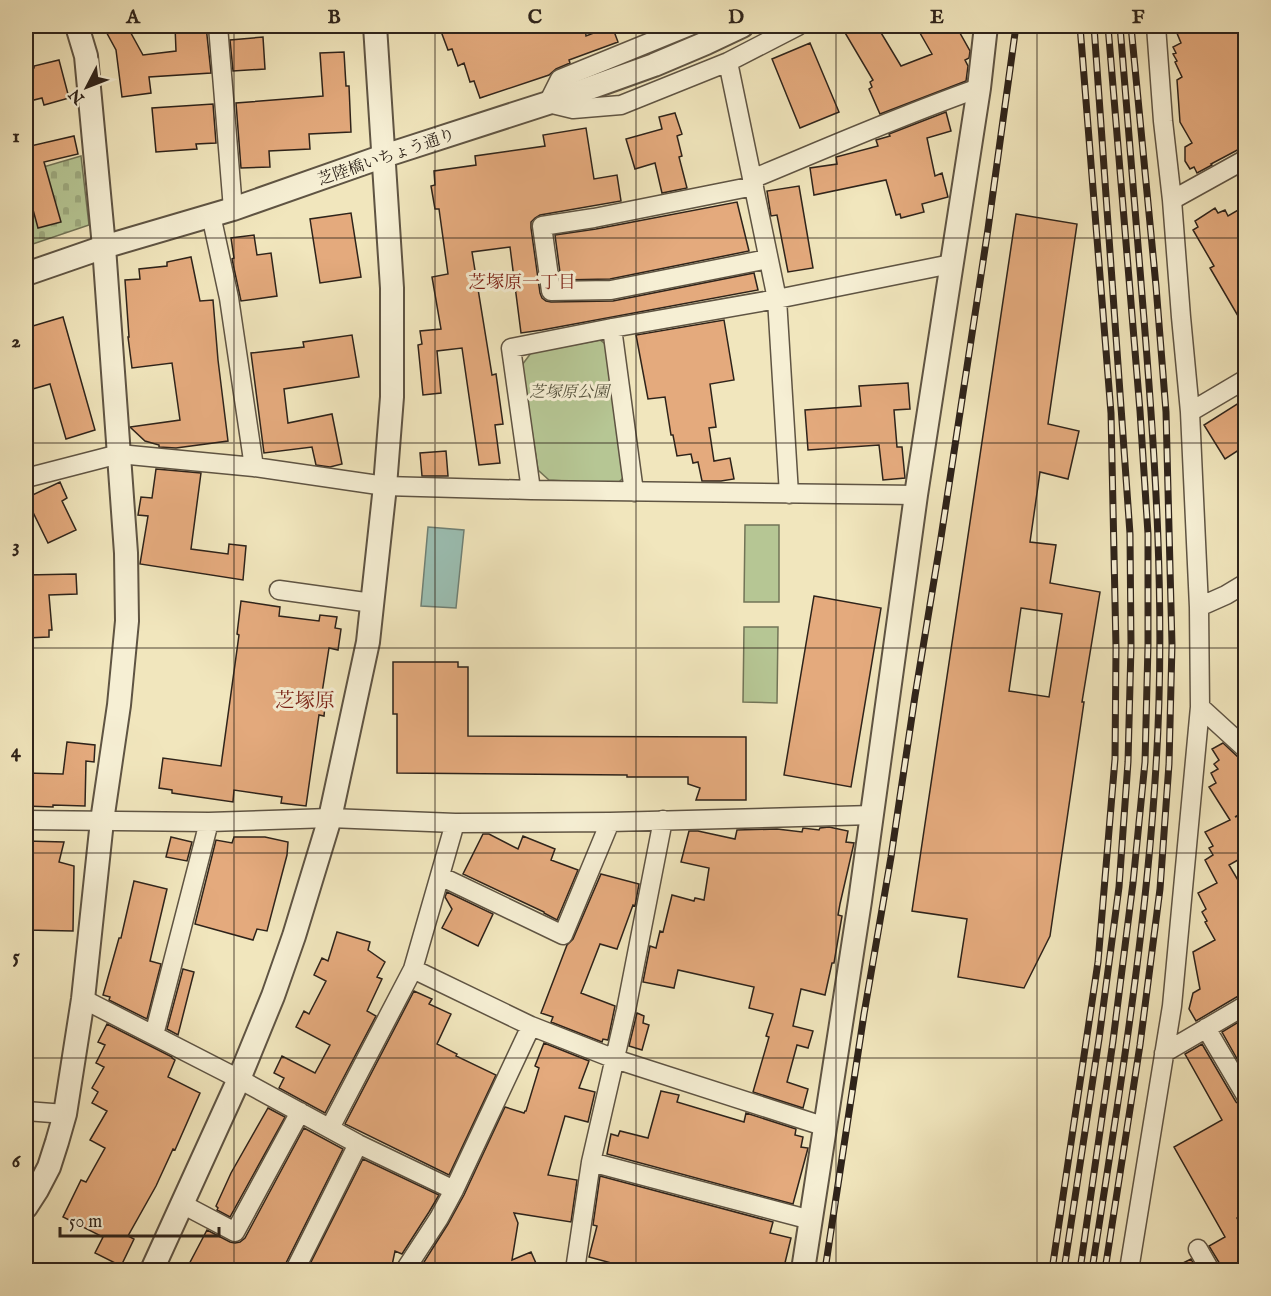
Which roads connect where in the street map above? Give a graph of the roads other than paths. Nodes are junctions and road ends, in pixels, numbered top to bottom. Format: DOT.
graph roads {
  1 [pos="77,26"];
  2 [pos="218,26"];
  3 [pos="375,26"];
  4 [pos="690,26"];
  5 [pos="742,26"];
  6 [pos="798,26"];
  7 [pos="986,26"];
  8 [pos="1156,26"];
  9 [pos="728,62"];
  10 [pos="979,88"];
  11 [pos="548,103"];
  12 [pos="384,156"];
  13 [pos="1245,159"];
  14 [pos="753,182"];
  15 [pos="1172,200"];
  16 [pos="222,212"];
  17 [pos="104,247"];
  18 [pos="768,259"];
  19 [pos="951,264"];
  20 [pos="26,274"];
  21 [pos="777,299"];
  22 [pos="612,328"];
  23 [pos="1245,379"];
  24 [pos="1190,412"];
  25 [pos="119,454"];
  26 [pos="254,467"];
  27 [pos="26,478"];
  28 [pos="385,486"];
  29 [pos="531,490"];
  30 [pos="634,492"];
  31 [pos="789,494"];
  32 [pos="916,495"];
  33 [pos="1245,584"];
  34 [pos="279,591"];
  35 [pos="372,603"];
  36 [pos="1199,607"];
  37 [pos="1200,707"];
  38 [pos="1245,749"];
  39 [pos="873,815"];
  40 [pos="330,818"];
  41 [pos="26,820"];
  42 [pos="663,820"];
  43 [pos="102,821"];
  44 [pos="209,822"];
  45 [pos="610,822"];
  46 [pos="454,823"];
  47 [pos="440,876"];
  48 [pos="413,969"];
  49 [pos="83,999"];
  50 [pos="1245,1005"];
  51 [pos="531,1026"];
  52 [pos="1206,1028"];
  53 [pos="154,1035"];
  54 [pos="1164,1053"];
  55 [pos="615,1059"];
  56 [pos="239,1079"];
  57 [pos="1245,1096"];
  58 [pos="26,1111"];
  59 [pos="300,1112"];
  60 [pos="65,1114"];
  61 [pos="826,1127"];
  62 [pos="330,1128"];
  63 [pos="358,1144"];
  64 [pos="591,1162"];
  65 [pos="454,1190"];
  66 [pos="182,1204"];
  67 [pos="26,1207"];
  68 [pos="811,1220"];
  69 [pos="1198,1249"];
  70 [pos="152,1270"];
  71 [pos="295,1270"];
  72 [pos="405,1270"];
  73 [pos="575,1270"];
  74 [pos="803,1270"];
  75 [pos="1129,1270"];
  76 [pos="1210,1270"];
  1 -- 17 [label="street"];
  2 -- 16 [label="street"];
  3 -- 12 [label="street"];
  4 -- 11 [label="street"];
  5 -- 11 [label="street, 芝陸橋いちょう通り"];
  6 -- 9 [label="street"];
  7 -- 10 [label="street"];
  8 -- 15 [label="street"];
  9 -- 11 [label="street"];
  9 -- 14 [label="street"];
  10 -- 14 [label="street"];
  10 -- 19 [label="street"];
  11 -- 12 [label="street, 芝陸橋いちょう通り"];
  12 -- 16 [label="street, 芝陸橋いちょう通り"];
  12 -- 28 [label="street"];
  13 -- 15 [label="street"];
  14 -- 18 [label="street"];
  14 -- 18 [label="street"];
  15 -- 24 [label="street"];
  16 -- 17 [label="street, 芝陸橋いちょう通り"];
  16 -- 26 [label="street"];
  17 -- 20 [label="street, 芝陸橋いちょう通り"];
  17 -- 25 [label="street"];
  18 -- 21 [label="street"];
  19 -- 21 [label="street"];
  19 -- 32 [label="street"];
  21 -- 22 [label="street"];
  21 -- 31 [label="street"];
  22 -- 29 [label="street"];
  22 -- 30 [label="street"];
  23 -- 24 [label="street"];
  24 -- 36 [label="street"];
  25 -- 26 [label="street"];
  25 -- 27 [label="street"];
  25 -- 43 [label="street"];
  26 -- 28 [label="street"];
  28 -- 29 [label="street"];
  28 -- 35 [label="street"];
  29 -- 30 [label="street"];
  30 -- 31 [label="street"];
  31 -- 32 [label="street"];
  32 -- 39 [label="street"];
  33 -- 36 [label="street"];
  34 -- 35 [label="street"];
  35 -- 40 [label="street"];
  36 -- 37 [label="street"];
  37 -- 38 [label="street"];
  37 -- 54 [label="street"];
  39 -- 42 [label="street"];
  39 -- 61 [label="street"];
  40 -- 44 [label="street"];
  40 -- 46 [label="street"];
  40 -- 56 [label="street"];
  41 -- 43 [label="street"];
  42 -- 45 [label="street"];
  42 -- 55 [label="street"];
  43 -- 44 [label="street"];
  43 -- 49 [label="street"];
  44 -- 53 [label="street"];
  45 -- 46 [label="street"];
  45 -- 47 [label="street"];
  46 -- 47 [label="street"];
  47 -- 48 [label="street"];
  48 -- 51 [label="street"];
  48 -- 62 [label="street"];
  49 -- 53 [label="street"];
  49 -- 60 [label="street"];
  50 -- 52 [label="street"];
  51 -- 55 [label="street"];
  51 -- 65 [label="street"];
  52 -- 54 [label="street"];
  52 -- 57 [label="street"];
  53 -- 56 [label="street"];
  54 -- 75 [label="street"];
  55 -- 61 [label="street"];
  55 -- 64 [label="street"];
  56 -- 59 [label="street"];
  56 -- 66 [label="street"];
  58 -- 60 [label="street"];
  59 -- 62 [label="street"];
  59 -- 66 [label="street"];
  60 -- 67 [label="street"];
  61 -- 68 [label="street"];
  62 -- 63 [label="street"];
  63 -- 65 [label="street"];
  63 -- 71 [label="street"];
  64 -- 68 [label="street"];
  64 -- 73 [label="street"];
  65 -- 72 [label="street"];
  66 -- 70 [label="street"];
  68 -- 74 [label="street"];
  69 -- 76 [label="street"];
}
